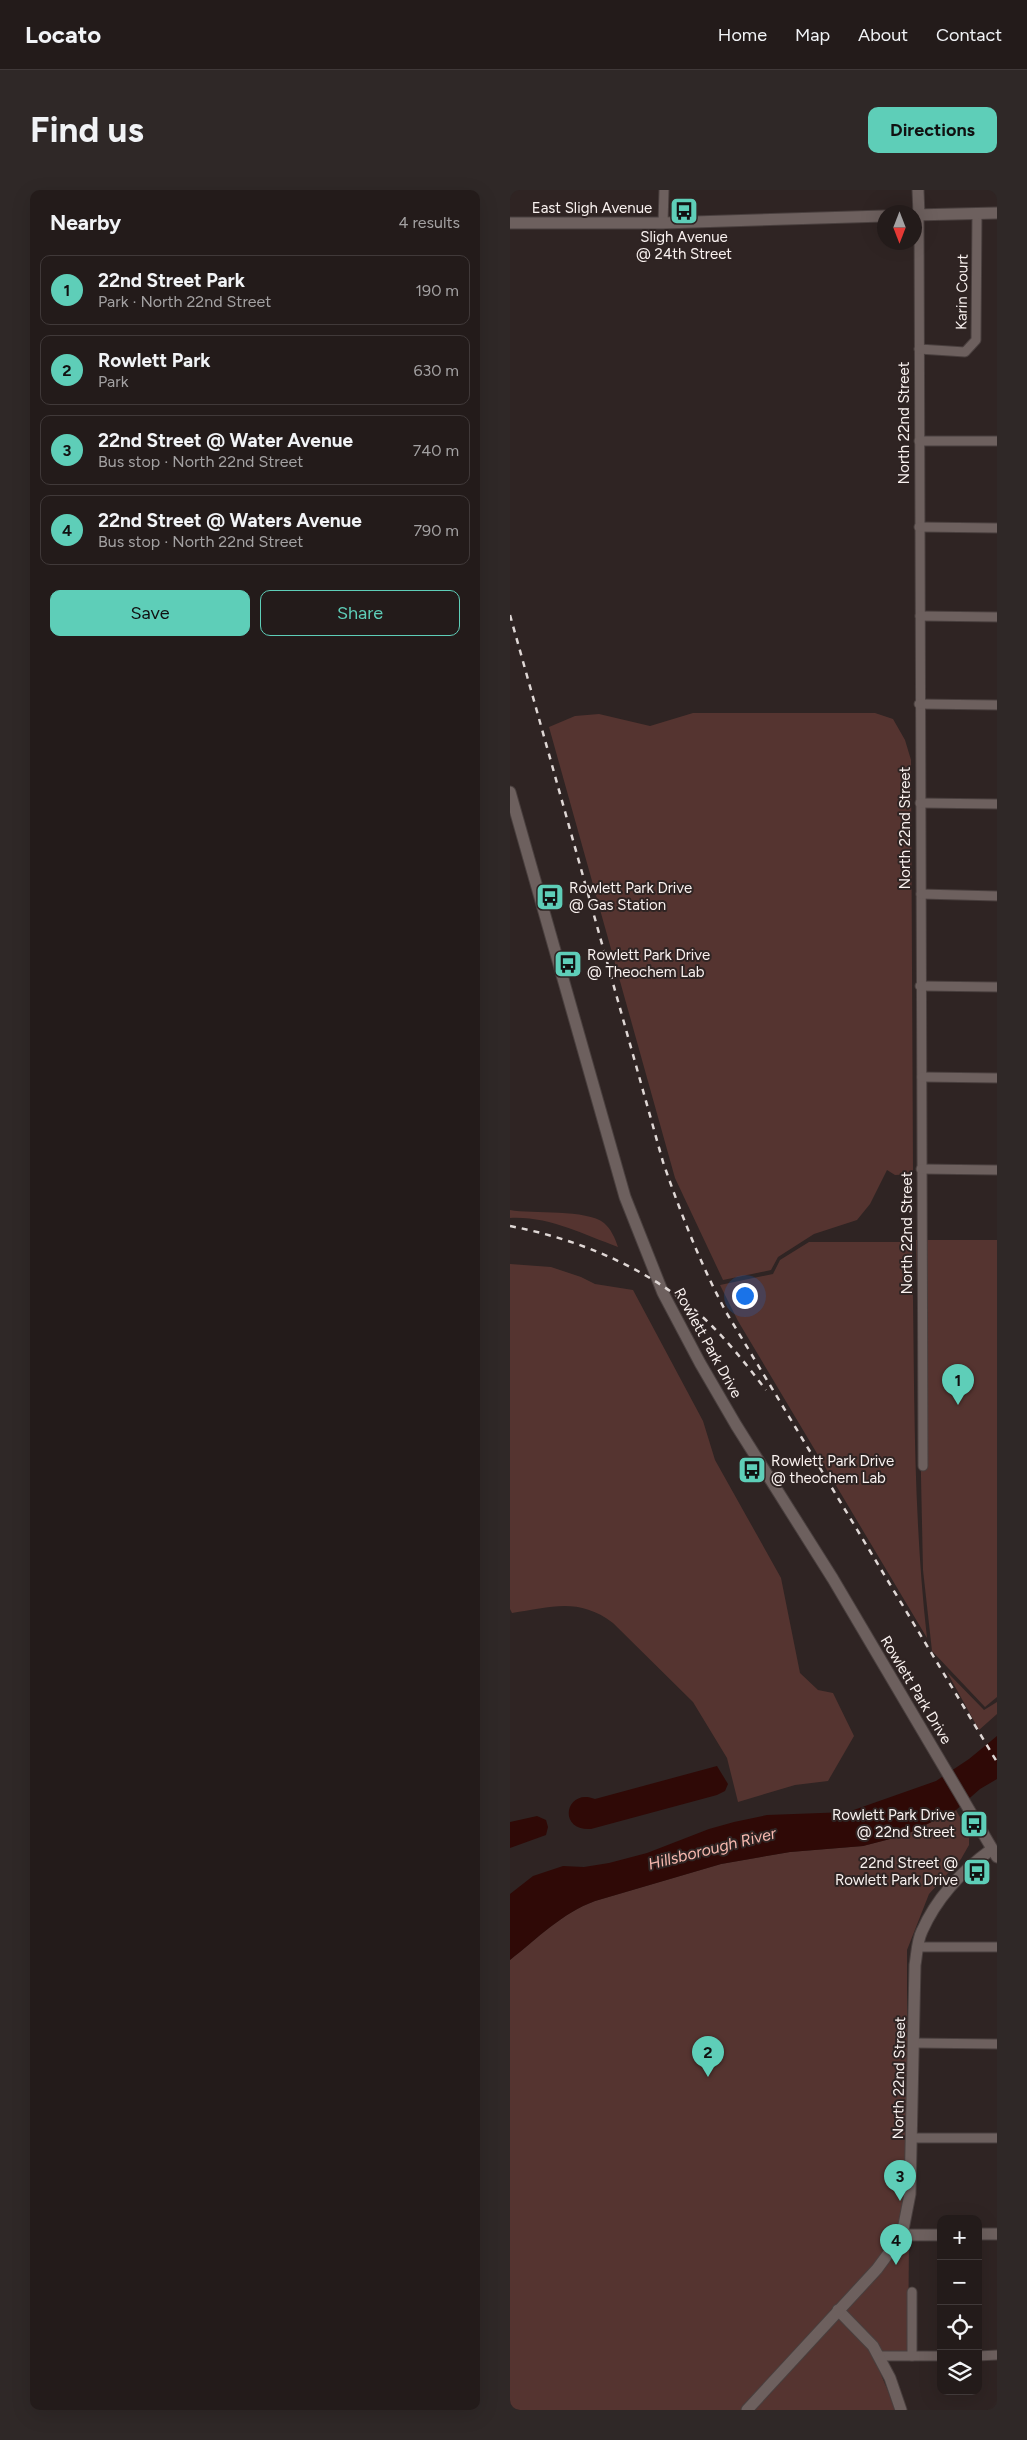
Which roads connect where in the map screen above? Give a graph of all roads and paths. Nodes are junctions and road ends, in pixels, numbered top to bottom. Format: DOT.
graph roads {
  1 [pos="664,190"];
  2 [pos="918,190"];
  3 [pos="917,205"];
  4 [pos="997,212"];
  5 [pos="977,213"];
  6 [pos="922,215"];
  7 [pos="877,216"];
  8 [pos="510,223"];
  9 [pos="663,223"];
  10 [pos="918,250"];
  11 [pos="919,350"];
  12 [pos="919,441"];
  13 [pos="997,442"];
  14 [pos="920,527"];
  15 [pos="997,528"];
  16 [pos="920,616"];
  17 [pos="997,617"];
  18 [pos="920,704"];
  19 [pos="997,705"];
  20 [pos="510,792"];
  21 [pos="920,803"];
  22 [pos="997,804"];
  23 [pos="921,894"];
  24 [pos="997,896"];
  25 [pos="920,986"];
  26 [pos="997,987"];
  27 [pos="922,1077"];
  28 [pos="997,1078"];
  29 [pos="921,1170"];
  30 [pos="997,1170"];
  31 [pos="923,1466"];
  32 [pos="995,1851"];
  33 [pos="918,1947"];
  34 [pos="997,1947"];
  35 [pos="914,2043"];
  36 [pos="997,2044"];
  37 [pos="913,2138"];
  38 [pos="997,2138"];
  39 [pos="937,2234"];
  40 [pos="982,2234"];
  41 [pos="997,2234"];
  42 [pos="902,2235"];
  43 [pos="912,2292"];
  44 [pos="838,2310"];
  45 [pos="879,2356"];
  46 [pos="912,2356"];
  47 [pos="937,2356"];
  48 [pos="982,2356"];
  49 [pos="997,2356"];
  50 [pos="747,2410"];
  51 [pos="901,2410"];
  1 -- 9 [label="street"];
  2 -- 3 [label="street, North 22nd Street"];
  4 -- 5 [label="street"];
  5 -- 6 [label="street"];
  5 -- 11 [label="street, Karin Court"];
  7 -- 9 [label="street, East Sligh Avenue"];
  8 -- 9 [label="street, East Sligh Avenue"];
  10 -- 11 [label="street, North 22nd Street"];
  11 -- 12 [label="street, North 22nd Street"];
  12 -- 13 [label="street"];
  12 -- 14 [label="street, North 22nd Street"];
  14 -- 15 [label="street"];
  14 -- 16 [label="street, North 22nd Street"];
  16 -- 17 [label="street"];
  16 -- 18 [label="street, North 22nd Street"];
  18 -- 19 [label="street"];
  18 -- 21 [label="street, North 22nd Street"];
  20 -- 32 [label="street, Rowlett Park Drive"];
  21 -- 22 [label="street"];
  21 -- 23 [label="street, North 22nd Street"];
  23 -- 24 [label="street"];
  23 -- 25 [label="street, North 22nd Street"];
  25 -- 26 [label="street"];
  25 -- 27 [label="street, North 22nd Street"];
  27 -- 28 [label="street"];
  27 -- 29 [label="street, North 22nd Street"];
  29 -- 30 [label="street"];
  29 -- 31 [label="street, North 22nd Street"];
  32 -- 33 [label="street, North 22nd Street"];
  33 -- 34 [label="street"];
  33 -- 35 [label="street, North 22nd Street"];
  35 -- 36 [label="street"];
  35 -- 37 [label="street, North 22nd Street"];
  37 -- 38 [label="street"];
  37 -- 42 [label="street, North 22nd Street"];
  39 -- 42 [label="street"];
  40 -- 41 [label="street"];
  42 -- 44 [label="street, North 22nd Street"];
  43 -- 46 [label="street"];
  44 -- 45 [label="street"];
  44 -- 50 [label="street, North 22nd Street"];
  45 -- 46 [label="street"];
  45 -- 51 [label="street"];
  46 -- 47 [label="street"];
  48 -- 49 [label="street"];
}
